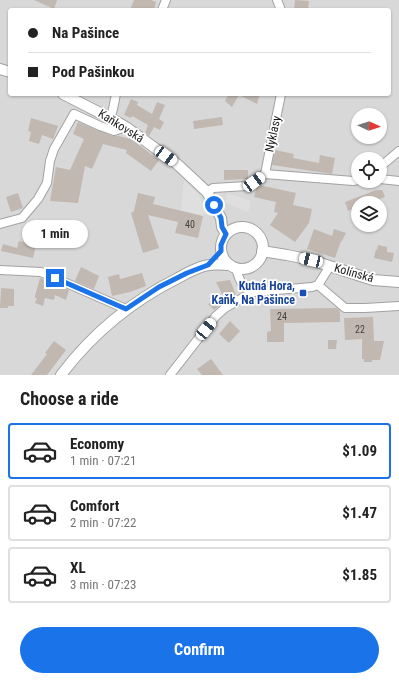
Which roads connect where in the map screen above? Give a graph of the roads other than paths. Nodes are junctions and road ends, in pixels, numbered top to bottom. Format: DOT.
graph roads {
  1 [pos="67,96"];
  2 [pos="116,96"];
  3 [pos="281,96"];
  4 [pos="110,118"];
  5 [pos="126,128"];
  6 [pos="399,151"];
  7 [pos="387,161"];
  8 [pos="265,174"];
  9 [pos="387,180"];
  10 [pos="351,181"];
  11 [pos="399,181"];
  12 [pos="207,192"];
  13 [pos="221,218"];
  14 [pos="0,224"];
  15 [pos="237,227"];
  16 [pos="226,234"];
  17 [pos="221,251"];
  18 [pos="262,251"];
  19 [pos="208,265"];
  20 [pos="330,266"];
  21 [pos="233,267"];
  22 [pos="0,270"];
  23 [pos="399,282"];
  24 [pos="318,285"];
  25 [pos="253,292"];
  26 [pos="399,306"];
  27 [pos="126,309"];
  28 [pos="60,375"];
  29 [pos="170,375"];
  1 -- 4 [label="street, Kaňkovská"];
  2 -- 4 [label="street"];
  3 -- 8 [label="street, Nyklasy"];
  4 -- 5 [label="street, Kaňkovská"];
  5 -- 12 [label="street, Kaňkovská"];
  5 -- 14 [label="street"];
  6 -- 7 [label="street"];
  8 -- 10 [label="street"];
  8 -- 12 [label="street"];
  9 -- 11 [label="street"];
  12 -- 13 [label="street, Kaňkovská"];
  13 -- 15 [label="street"];
  13 -- 16 [label="street, Kaňkovská"];
  15 -- 16 [label="street"];
  15 -- 18 [label="street"];
  16 -- 17 [label="street"];
  17 -- 19 [label="street"];
  17 -- 21 [label="street"];
  18 -- 20 [label="street, Kolínská"];
  18 -- 21 [label="street"];
  19 -- 21 [label="street"];
  19 -- 27 [label="street"];
  20 -- 23 [label="street, Kolínská"];
  20 -- 24 [label="street"];
  21 -- 25 [label="street"];
  22 -- 27 [label="street"];
  24 -- 25 [label="street"];
  24 -- 26 [label="street"];
  25 -- 29 [label="street"];
  27 -- 28 [label="street"];
}
